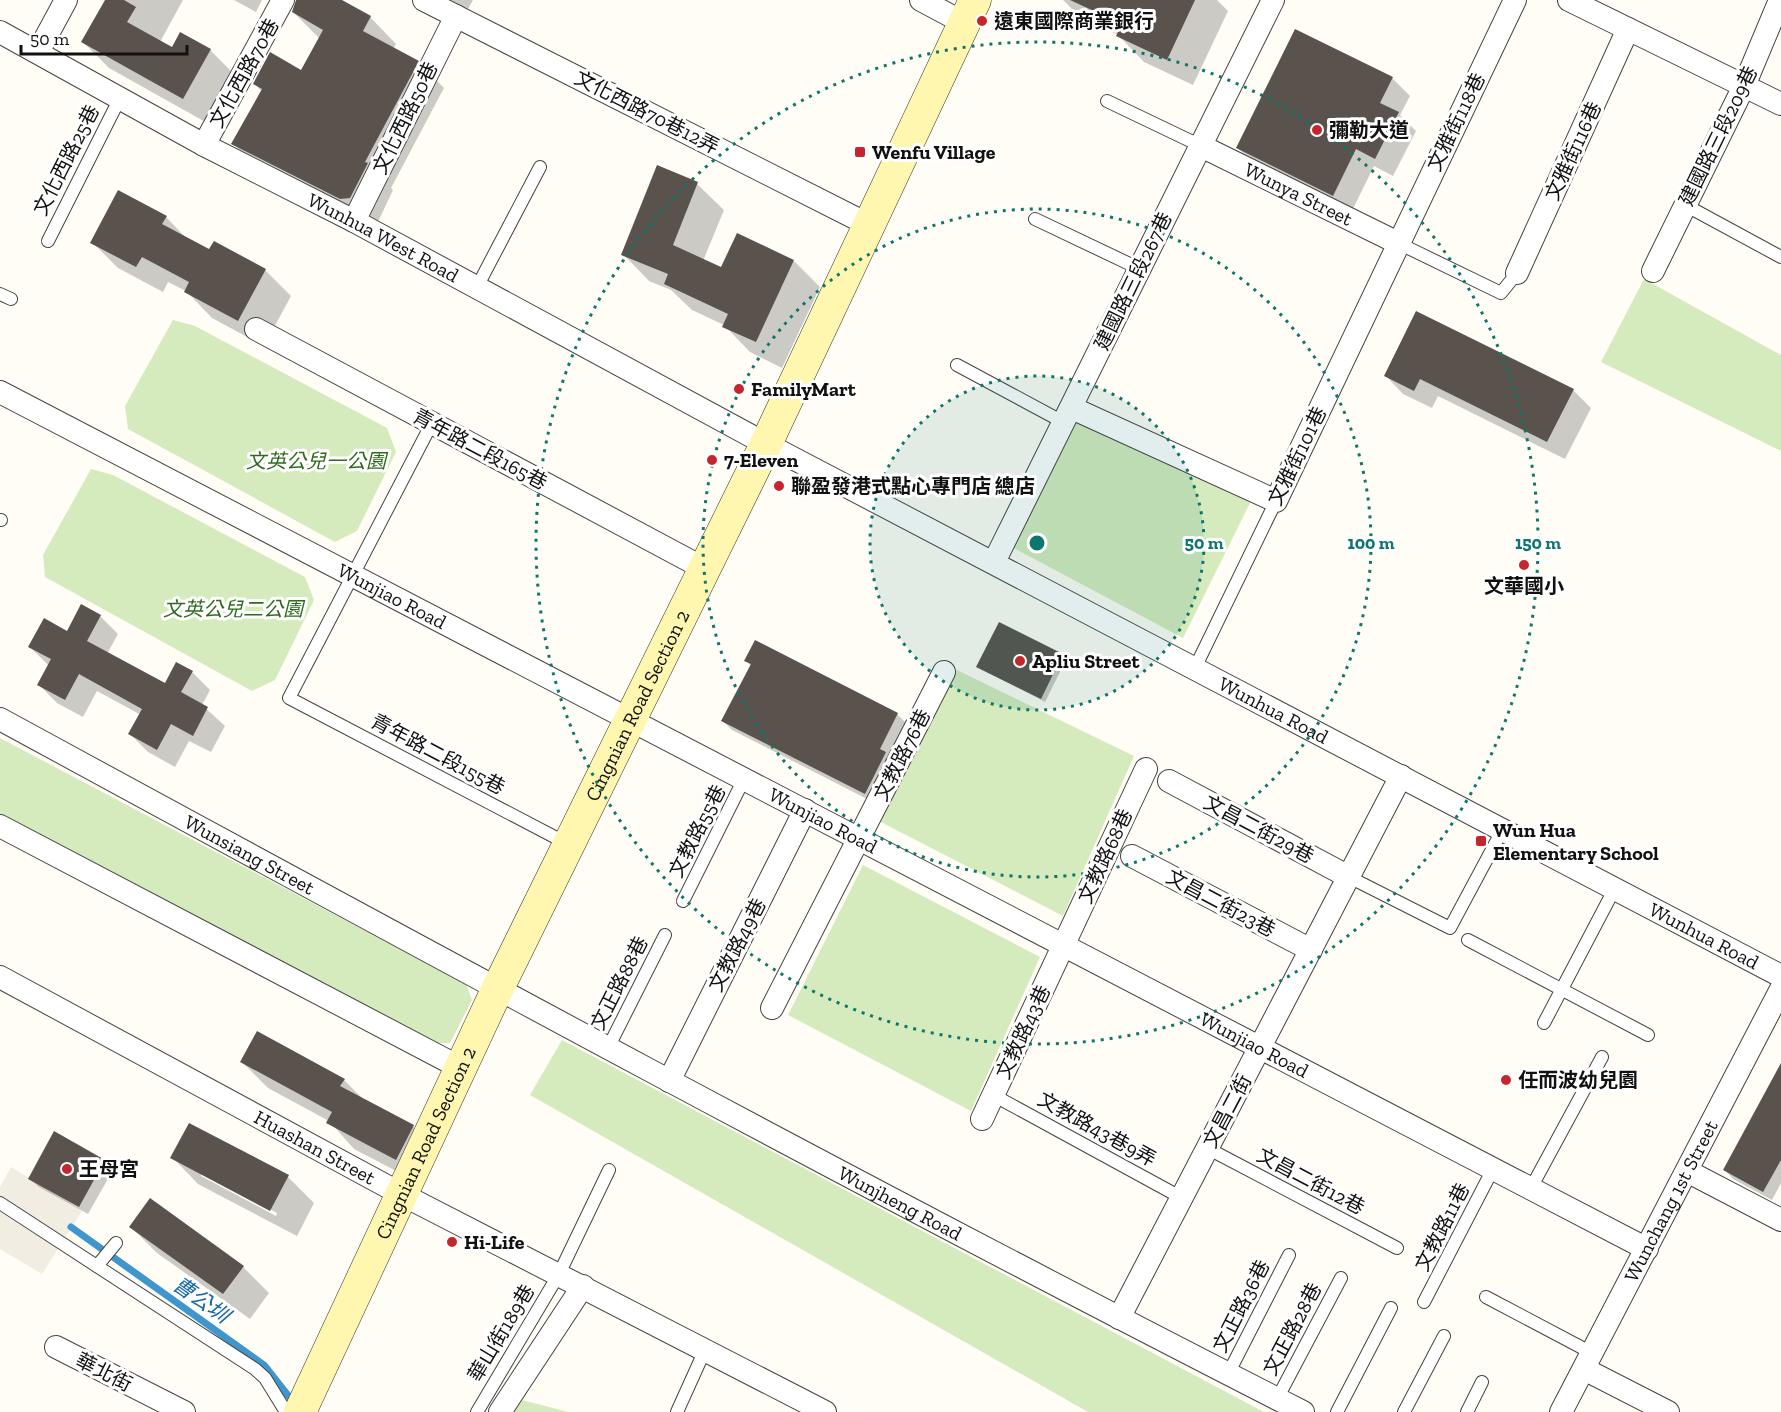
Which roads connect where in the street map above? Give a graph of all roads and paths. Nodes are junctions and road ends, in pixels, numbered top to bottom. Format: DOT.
graph roads {
  1 [pos="66,0"];
  2 [pos="283,0"];
  3 [pos="424,0"];
  4 [pos="921,0"];
  5 [pos="1273,0"];
  6 [pos="1515,0"];
  7 [pos="1569,0"];
  8 [pos="1780,0"];
  9 [pos="970,11"];
  10 [pos="456,15"];
  11 [pos="1628,29"];
  12 [pos="0,32"];
  13 [pos="38,52"];
  14 [pos="1744,86"];
  15 [pos="120,98"];
  16 [pos="1107,101"];
  17 [pos="1781,104"];
  18 [pos="204,145"];
  19 [pos="1199,145"];
  20 [pos="540,167"];
  21 [pos="1685,205"];
  22 [pos="1035,219"];
  23 [pos="354,221"];
  24 [pos="869,225"];
  25 [pos="48,241"];
  26 [pos="1398,243"];
  27 [pos="1781,257"];
  28 [pos="1138,268"];
  29 [pos="1653,271"];
  30 [pos="1517,273"];
  31 [pos="477,288"];
  32 [pos="256,328"];
  33 [pos="957,365"];
  34 [pos="0,392"];
  35 [pos="1068,416"];
  36 [pos="432,423"];
  37 [pos="766,444"];
  38 [pos="1275,501"];
  39 [pos="994,562"];
  40 [pos="705,569"];
  41 [pos="352,576"];
  42 [pos="1195,668"];
  43 [pos="944,672"];
  44 [pos="0,719"];
  45 [pos="630,721"];
  46 [pos="1146,769"];
  47 [pos="1401,776"];
  48 [pos="744,779"];
  49 [pos="1169,781"];
  50 [pos="805,810"];
  51 [pos="0,826"];
  52 [pos="1503,829"];
  53 [pos="859,837"];
  54 [pos="569,844"];
  55 [pos="1132,856"];
  56 [pos="1349,877"];
  57 [pos="1615,888"];
  58 [pos="683,901"];
  59 [pos="665,935"];
  60 [pos="1468,940"];
  61 [pos="1064,944"];
  62 [pos="1311,950"];
  63 [pos="1781,976"];
  64 [pos="0,977"];
  65 [pos="1781,989"];
  66 [pos="497,990"];
  67 [pos="1561,990"];
  68 [pos="772,1008"];
  69 [pos="1544,1023"];
  70 [pos="1648,1035"];
  71 [pos="1260,1047"];
  72 [pos="608,1048"];
  73 [pos="1602,1057"];
  74 [pos="461,1068"];
  75 [pos="669,1081"];
  76 [pos="993,1095"];
  77 [pos="982,1119"];
  78 [pos="1208,1148"];
  79 [pos="1493,1169"];
  80 [pos="609,1170"];
  81 [pos="1687,1171"];
  82 [pos="1530,1188"];
  83 [pos="404,1195"];
  84 [pos="1182,1198"];
  85 [pos="0,1203"];
  86 [pos="1781,1220"];
  87 [pos="116,1243"];
  88 [pos="1397,1248"];
  89 [pos="1647,1249"];
  90 [pos="1289,1255"];
  91 [pos="97,1266"];
  92 [pos="559,1274"];
  93 [pos="1341,1278"];
  94 [pos="583,1286"];
  95 [pos="1486,1297"];
  96 [pos="1425,1302"];
  97 [pos="1390,1308"];
  98 [pos="1119,1318"];
  99 [pos="1443,1336"];
  100 [pos="56,1347"];
  101 [pos="705,1350"];
  102 [pos="1588,1361"];
  103 [pos="1228,1374"];
  104 [pos="1482,1382"];
  105 [pos="1277,1399"];
  106 [pos="297,1409"];
  107 [pos="184,1412"];
  108 [pos="477,1412"];
  109 [pos="500,1412"];
  110 [pos="677,1412"];
  111 [pos="825,1412"];
  112 [pos="1303,1412"];
  113 [pos="1337,1412"];
  114 [pos="1404,1412"];
  115 [pos="1467,1412"];
  116 [pos="1561,1412"];
  117 [pos="1668,1412"];
  1 -- 13 [label="street"];
  2 -- 18 [label="street, 文化西路70巷"];
  3 -- 10 [label="street, 文化西路70巷12弄"];
  4 -- 9 [label="street"];
  5 -- 19 [label="street, 建國路三段267巷"];
  6 -- 26 [label="street, 文雅街118巷"];
  7 -- 11 [label="street"];
  8 -- 14 [label="street, 建國路三段209巷"];
  9 -- 24 [label="street, Cingnian Road Section 2"];
  10 -- 23 [label="street, 文化西路50巷"];
  10 -- 24 [label="street, 文化西路70巷12弄"];
  11 -- 14 [label="street"];
  11 -- 30 [label="street, 文雅街116巷"];
  12 -- 13 [label="street, Wunhua West Road"];
  13 -- 15 [label="street, Wunhua West Road"];
  14 -- 17 [label="street"];
  14 -- 21 [label="street, 建國路三段209巷"];
  15 -- 18 [label="street, Wunhua West Road"];
  15 -- 25 [label="lane, 文化西路25巷"];
  16 -- 19 [label="lane"];
  18 -- 23 [label="street, Wunhua West Road"];
  19 -- 26 [label="street, Wunya Street"];
  19 -- 28 [label="street, 建國路三段267巷"];
  20 -- 31 [label="lane"];
  21 -- 27 [label="lane"];
  21 -- 29 [label="street, 建國路三段209巷"];
  22 -- 28 [label="lane"];
  23 -- 31 [label="street, Wunhua West Road"];
  24 -- 37 [label="street, Cingnian Road Section 2"];
  26 -- 30 [label="lane"];
  26 -- 38 [label="street, 文雅街101巷"];
  28 -- 35 [label="street, 建國路三段267巷"];
  31 -- 37 [label="street, Wunhua West Road"];
  32 -- 36 [label="street, 青年路二段165巷"];
  33 -- 35 [label="lane"];
  34 -- 41 [label="street, Wunjiao Road"];
  35 -- 38 [label="street"];
  35 -- 39 [label="street, 建國路三段267巷"];
  36 -- 40 [label="street, 青年路二段165巷"];
  36 -- 41 [label="lane"];
  37 -- 39 [label="street, Wunhua Road"];
  37 -- 40 [label="street, Cingnian Road Section 2"];
  38 -- 42 [label="lane, 文雅街101巷"];
  39 -- 42 [label="street, Wunhua Road"];
  40 -- 45 [label="street, Cingnian Road Section 2"];
  41 -- 45 [label="street, Wunjiao Road"];
  41 -- 54 [label="lane, 青年路二段155巷"];
  42 -- 47 [label="street, Wunhua Road"];
  43 -- 53 [label="street, 文教路76巷"];
  44 -- 66 [label="street, Wunsiang Street"];
  45 -- 48 [label="street, Wunjiao Road"];
  45 -- 54 [label="street, Cingnian Road Section 2"];
  46 -- 61 [label="street, 文教路68巷"];
  47 -- 52 [label="street, Wunhua Road"];
  47 -- 56 [label="street, 文昌二街"];
  48 -- 50 [label="street, Wunjiao Road"];
  48 -- 58 [label="lane, 文教路55巷"];
  49 -- 56 [label="street, 文昌二街29巷"];
  50 -- 53 [label="street, Wunjiao Road"];
  50 -- 75 [label="street, 文教路49巷"];
  51 -- 74 [label="street"];
  52 -- 56 [label="lane"];
  52 -- 57 [label="street, Wunhua Road"];
  53 -- 61 [label="street, Wunjiao Road"];
  53 -- 68 [label="street, 文教路76巷"];
  54 -- 66 [label="street, Cingnian Road Section 2"];
  55 -- 62 [label="street, 文昌二街23巷"];
  56 -- 62 [label="street, 文昌二街"];
  57 -- 63 [label="street, Wunhua Road"];
  57 -- 67 [label="lane"];
  59 -- 72 [label="lane, 文正路88巷"];
  60 -- 67 [label="lane"];
  61 -- 71 [label="street, Wunjiao Road"];
  61 -- 76 [label="street, 文教路43巷"];
  62 -- 71 [label="street, 文昌二街"];
  64 -- 83 [label="street, Huashan Street"];
  65 -- 81 [label="street, Wunchang 1st Street"];
  66 -- 72 [label="street, Wunjheng Road"];
  66 -- 74 [label="street, Cingnian Road Section 2"];
  67 -- 69 [label="lane"];
  67 -- 70 [label="lane"];
  71 -- 78 [label="street, 文昌二街"];
  71 -- 79 [label="street, Wunjiao Road"];
  72 -- 75 [label="street, Wunjheng Road"];
  73 -- 82 [label="lane"];
  74 -- 83 [label="street, Cingnian Road Section 2"];
  75 -- 98 [label="street, Wunjheng Road"];
  76 -- 77 [label="street, 文教路43巷"];
  76 -- 84 [label="lane, 文教路43巷9弄"];
  78 -- 84 [label="street, 文昌二街"];
  78 -- 88 [label="lane, 文昌二街12巷"];
  79 -- 82 [label="street, Wunjiao Road"];
  79 -- 96 [label="lane, 文教路11巷"];
  80 -- 92 [label="lane, 華山街189巷"];
  81 -- 86 [label="street"];
  81 -- 89 [label="street, Wunchang 1st Street"];
  82 -- 89 [label="street, Wunjiao Road"];
  83 -- 92 [label="street, Huashan Street"];
  83 -- 106 [label="street, Cingnian Road Section 2"];
  84 -- 98 [label="street, 文昌二街"];
  85 -- 91 [label="lane"];
  87 -- 91 [label="lane"];
  89 -- 102 [label="street, Wunchang 1st Street"];
  90 -- 103 [label="lane, 文正路36巷"];
  91 -- 106 [label="lane"];
  92 -- 94 [label="street, Huashan Street"];
  92 -- 108 [label="lane, 華山街189巷"];
  93 -- 105 [label="lane, 文正路28巷"];
  94 -- 101 [label="street, Huashan Street"];
  94 -- 109 [label="street"];
  95 -- 102 [label="lane"];
  97 -- 113 [label="lane"];
  98 -- 103 [label="street, Wunjheng Road"];
  99 -- 114 [label="lane"];
  100 -- 107 [label="street, 華北街"];
  101 -- 110 [label="lane"];
  101 -- 111 [label="street, Huashan Street"];
  102 -- 116 [label="street, Wunchang 1st Street"];
  102 -- 117 [label="street"];
  103 -- 105 [label="street, Wunjheng Road"];
  104 -- 115 [label="lane"];
  105 -- 112 [label="street, Wunjheng Road"];
}
